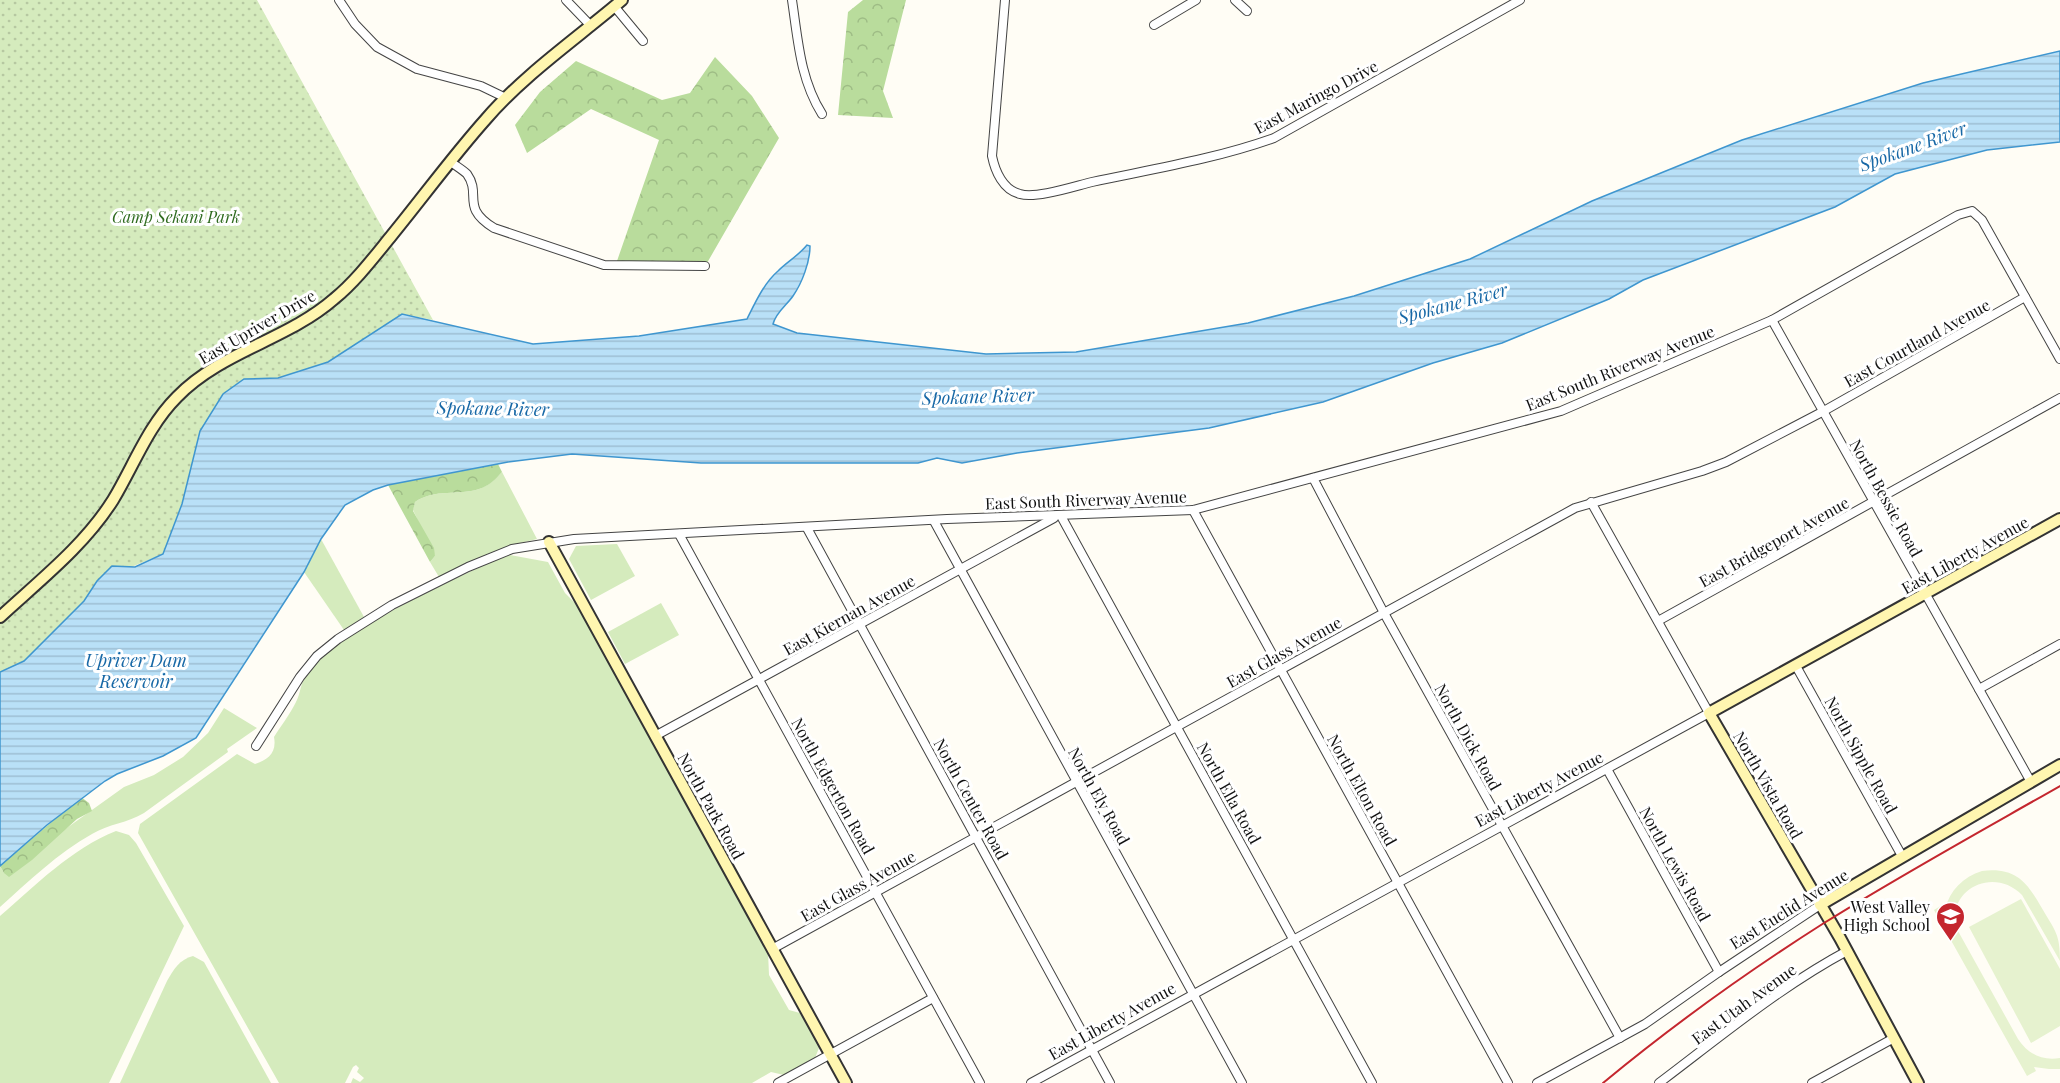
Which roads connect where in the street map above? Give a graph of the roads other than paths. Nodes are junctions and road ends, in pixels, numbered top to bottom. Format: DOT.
graph roads {
  1 [pos="339,0"];
  2 [pos="566,0"];
  3 [pos="792,0"];
  4 [pos="1005,0"];
  5 [pos="1196,0"];
  6 [pos="1235,0"];
  7 [pos="1520,0"];
  8 [pos="618,3"];
  9 [pos="1247,11"];
  10 [pos="1154,25"];
  11 [pos="591,26"];
  12 [pos="643,41"];
  13 [pos="506,98"];
  14 [pos="822,114"];
  15 [pos="451,162"];
  16 [pos="705,267"];
  17 [pos="2025,297"];
  18 [pos="1772,320"];
  19 [pos="2060,359"];
  20 [pos="2060,398"];
  21 [pos="1822,412"];
  22 [pos="1312,478"];
  23 [pos="1591,502"];
  24 [pos="1874,503"];
  25 [pos="1193,510"];
  26 [pos="1059,516"];
  27 [pos="2060,519"];
  28 [pos="934,521"];
  29 [pos="807,528"];
  30 [pos="679,534"];
  31 [pos="549,542"];
  32 [pos="960,569"];
  33 [pos="1925,595"];
  34 [pos="1384,613"];
  35 [pos="0,617"];
  36 [pos="1658,621"];
  37 [pos="859,624"];
  38 [pos="2060,644"];
  39 [pos="1796,666"];
  40 [pos="1280,670"];
  41 [pos="758,680"];
  42 [pos="1979,689"];
  43 [pos="1709,713"];
  44 [pos="1177,726"];
  45 [pos="655,736"];
  46 [pos="256,746"];
  47 [pos="2060,765"];
  48 [pos="1607,769"];
  49 [pos="1076,781"];
  50 [pos="2031,782"];
  51 [pos="1502,825"];
  52 [pos="976,837"];
  53 [pos="1902,856"];
  54 [pos="1398,882"];
  55 [pos="875,892"];
  56 [pos="1820,905"];
  57 [pos="1293,939"];
  58 [pos="772,949"];
  59 [pos="1847,951"];
  60 [pos="1719,972"];
  61 [pos="1193,994"];
  62 [pos="933,998"];
  63 [pos="1620,1038"];
  64 [pos="1894,1038"];
  65 [pos="1092,1049"];
  66 [pos="830,1054"];
  67 [pos="778,1083"];
  68 [pos="846,1083"];
  69 [pos="980,1083"];
  70 [pos="1031,1083"];
  71 [pos="1110,1083"];
  72 [pos="1242,1083"];
  73 [pos="1372,1083"];
  74 [pos="1508,1083"];
  75 [pos="1537,1083"];
  76 [pos="1659,1083"];
  77 [pos="1812,1083"];
  78 [pos="1918,1083"];
  1 -- 13 [label="street"];
  2 -- 11 [label="street"];
  3 -- 14 [label="street"];
  4 -- 7 [label="street, East Maringo Drive"];
  5 -- 10 [label="street"];
  6 -- 9 [label="street"];
  8 -- 11 [label="street, East Upriver Drive"];
  8 -- 12 [label="street"];
  11 -- 13 [label="street, East Upriver Drive"];
  13 -- 15 [label="street, East Upriver Drive"];
  15 -- 16 [label="street"];
  15 -- 35 [label="street, East Upriver Drive"];
  17 -- 18 [label="street, East South Riverway Avenue"];
  17 -- 19 [label="street"];
  17 -- 21 [label="street, East Courtland Avenue"];
  18 -- 21 [label="street, North Bessie Road"];
  18 -- 22 [label="street, East South Riverway Avenue"];
  20 -- 24 [label="street, East Bridgeport Avenue"];
  21 -- 23 [label="street, East Glass Avenue"];
  21 -- 24 [label="street, North Bessie Road"];
  22 -- 25 [label="street, East South Riverway Avenue"];
  22 -- 34 [label="street, North Dick Road"];
  23 -- 34 [label="street, East Glass Avenue"];
  23 -- 36 [label="street, North Vista Road"];
  24 -- 33 [label="street, North Bessie Road"];
  24 -- 36 [label="street, East Bridgeport Avenue"];
  25 -- 26 [label="street, East South Riverway Avenue"];
  25 -- 40 [label="street, North Elton Road"];
  26 -- 28 [label="street, East South Riverway Avenue"];
  26 -- 32 [label="street, East Kiernan Avenue"];
  26 -- 44 [label="street, North Ella Road"];
  27 -- 33 [label="street, East Liberty Avenue"];
  28 -- 29 [label="street, East South Riverway Avenue"];
  28 -- 32 [label="street, North Ely Road"];
  29 -- 30 [label="street, East South Riverway Avenue"];
  29 -- 37 [label="street, North Center Road"];
  30 -- 31 [label="street, East South Riverway Avenue"];
  30 -- 41 [label="street, North Edgerton Road"];
  31 -- 45 [label="street, North Park Road"];
  31 -- 46 [label="street, East South Riverway Avenue"];
  32 -- 37 [label="street, East Kiernan Avenue"];
  32 -- 49 [label="street, North Ely Road"];
  33 -- 39 [label="street, East Liberty Avenue"];
  33 -- 42 [label="street, North Bessie Road"];
  34 -- 40 [label="street, East Glass Avenue"];
  34 -- 51 [label="street, North Dick Road"];
  36 -- 43 [label="street, North Vista Road"];
  37 -- 41 [label="street, East Kiernan Avenue"];
  37 -- 52 [label="street, North Center Road"];
  38 -- 42 [label="street"];
  39 -- 43 [label="street, East Liberty Avenue"];
  39 -- 53 [label="street, North Sipple Road"];
  40 -- 44 [label="street, East Glass Avenue"];
  40 -- 54 [label="street, North Elton Road"];
  41 -- 45 [label="street, East Kiernan Avenue"];
  41 -- 55 [label="street, North Edgerton Road"];
  42 -- 50 [label="street, North Bessie Road"];
  43 -- 48 [label="street, East Liberty Avenue"];
  43 -- 56 [label="street, North Vista Road"];
  44 -- 49 [label="street, East Glass Avenue"];
  44 -- 57 [label="street, North Ella Road"];
  45 -- 58 [label="street, North Park Road"];
  47 -- 50 [label="street, East Euclid Avenue"];
  48 -- 51 [label="street, East Liberty Avenue"];
  48 -- 60 [label="street, North Lewis Road"];
  49 -- 52 [label="street, East Glass Avenue"];
  49 -- 61 [label="street, North Ely Road"];
  50 -- 53 [label="street, East Euclid Avenue"];
  51 -- 54 [label="street, East Liberty Avenue"];
  51 -- 63 [label="street, North Dick Road"];
  52 -- 55 [label="street, East Glass Avenue"];
  52 -- 65 [label="street, North Center Road"];
  53 -- 56 [label="street, East Euclid Avenue"];
  54 -- 57 [label="street, East Liberty Avenue"];
  54 -- 74 [label="street, North Elton Road"];
  55 -- 58 [label="street, East Glass Avenue"];
  55 -- 62 [label="street, North Edgerton Road"];
  56 -- 59 [label="street, North Vista Road"];
  56 -- 60 [label="street, East Euclid Avenue"];
  57 -- 61 [label="street, East Liberty Avenue"];
  57 -- 73 [label="street, North Ella Road"];
  58 -- 66 [label="street, North Park Road"];
  59 -- 64 [label="street, North Vista Road"];
  59 -- 76 [label="street, East Utah Avenue"];
  60 -- 63 [label="street, East Euclid Avenue"];
  61 -- 65 [label="street, East Liberty Avenue"];
  61 -- 72 [label="street, North Ely Road"];
  62 -- 66 [label="street"];
  62 -- 69 [label="street, North Edgerton Road"];
  63 -- 75 [label="street, East Euclid Avenue"];
  64 -- 77 [label="street"];
  64 -- 78 [label="street, North Vista Road"];
  65 -- 70 [label="street, East Liberty Avenue"];
  65 -- 71 [label="street, North Center Road"];
  66 -- 67 [label="street"];
  66 -- 68 [label="street, North Park Road"];
}
